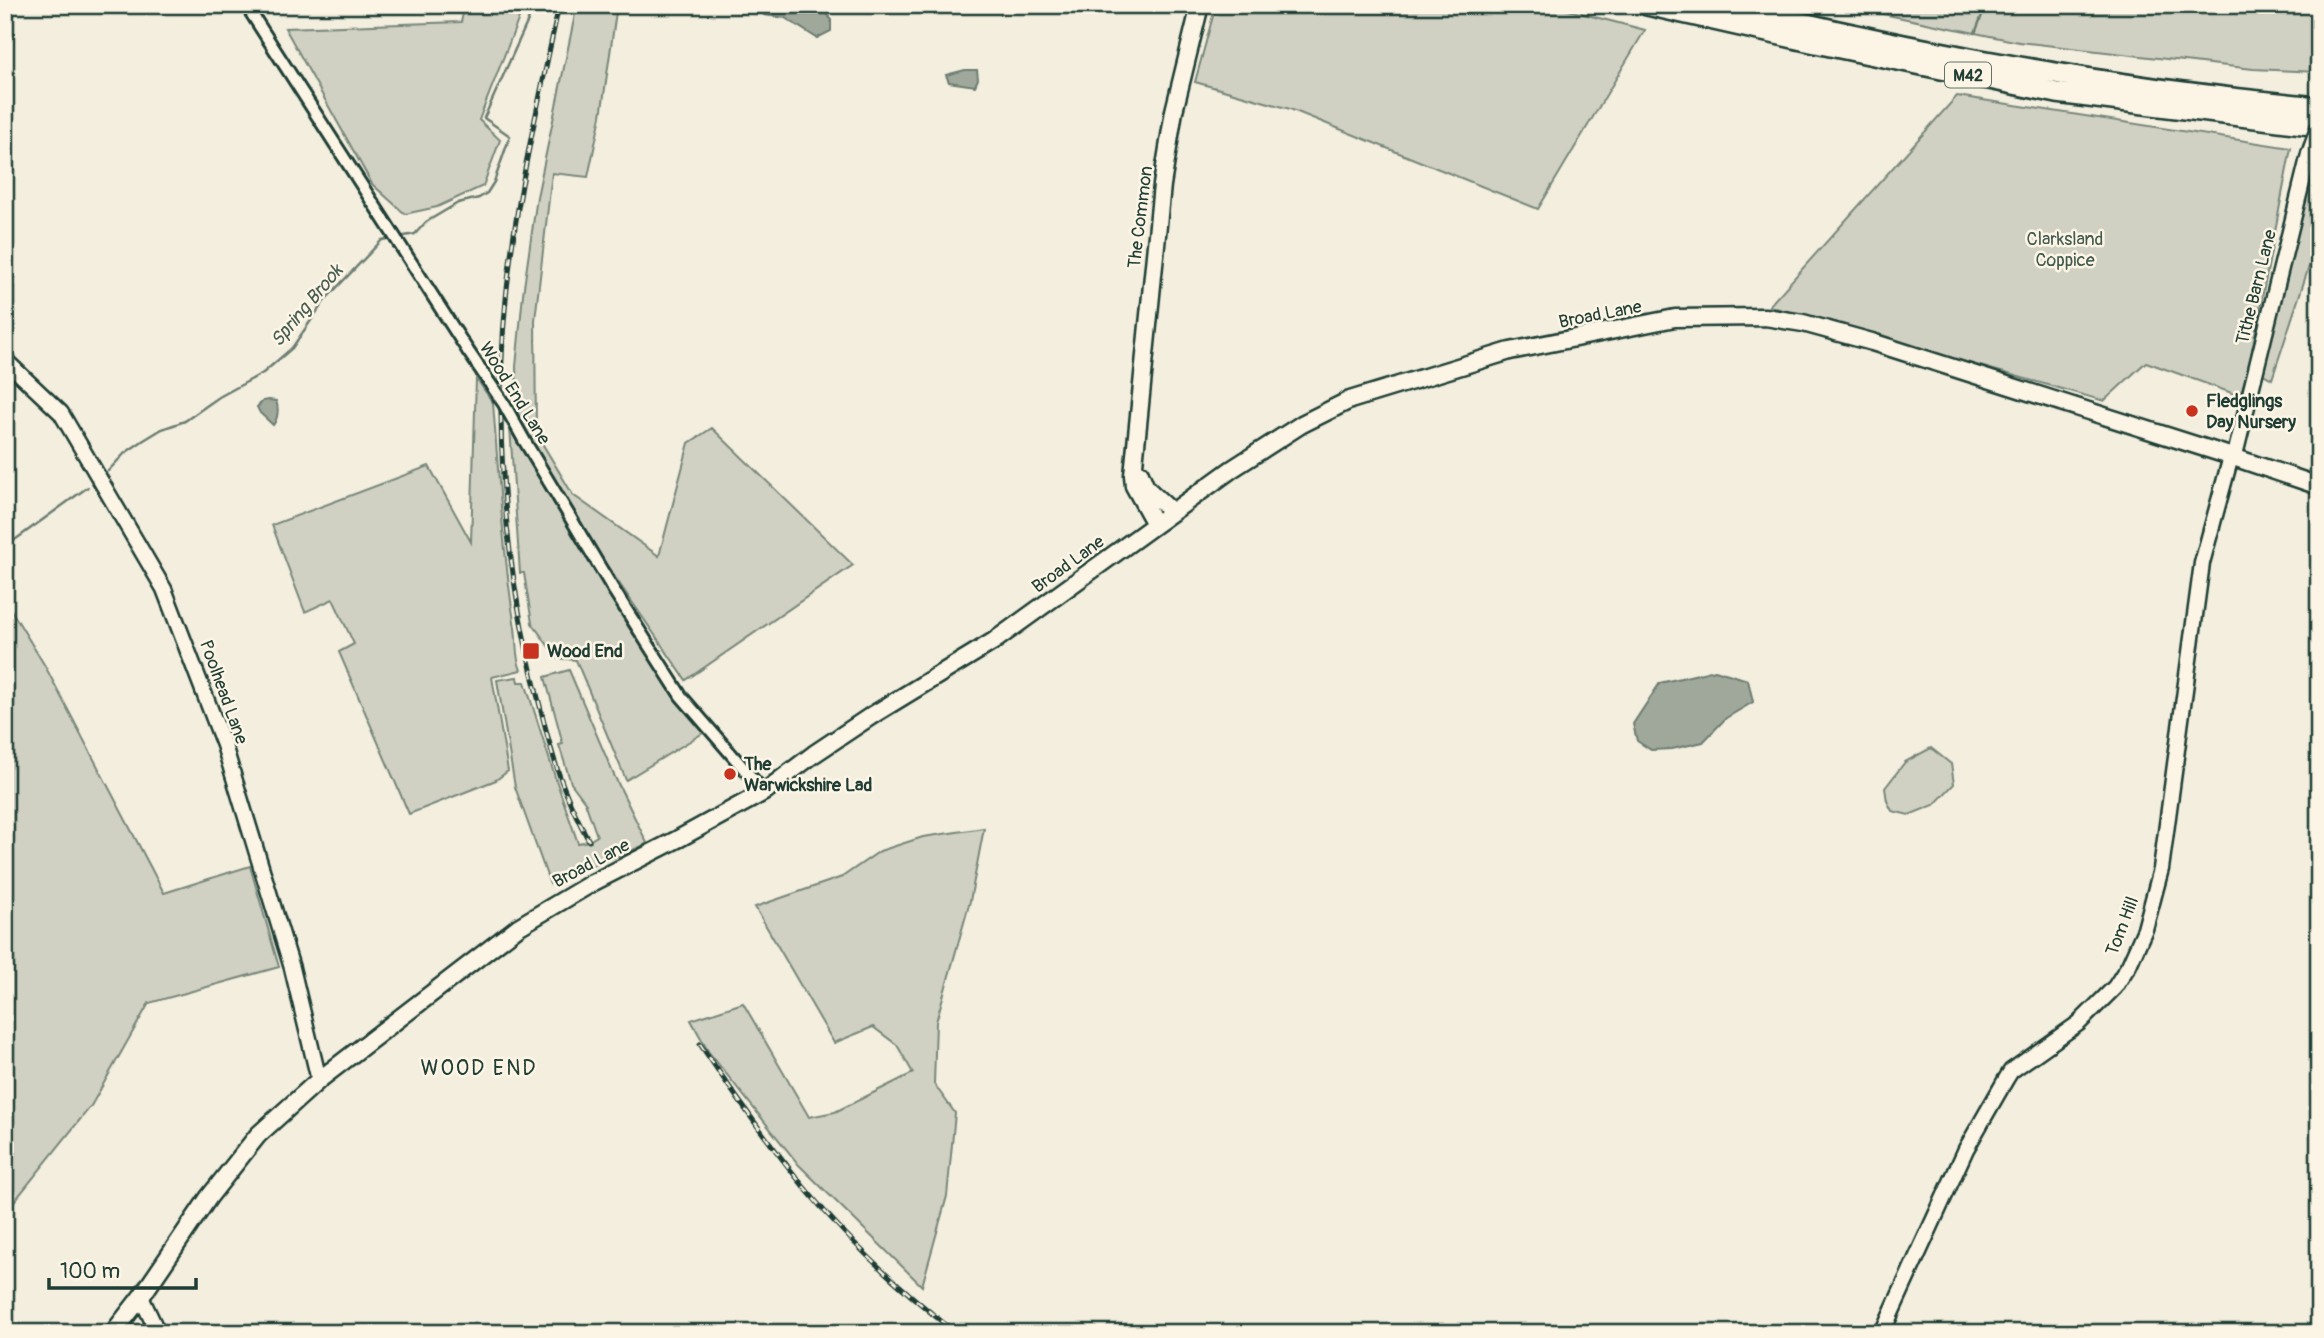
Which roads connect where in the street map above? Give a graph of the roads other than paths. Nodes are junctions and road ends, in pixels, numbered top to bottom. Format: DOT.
graph roads {
  1 [pos="246,5"];
  2 [pos="1200,5"];
  3 [pos="1647,5"];
  4 [pos="1727,5"];
  5 [pos="2319,107"];
  6 [pos="2319,127"];
  7 [pos="5,360"];
  8 [pos="1139,436"];
  9 [pos="2233,457"];
  10 [pos="2319,486"];
  11 [pos="1171,512"];
  12 [pos="1155,524"];
  13 [pos="764,792"];
  14 [pos="319,1080"];
  15 [pos="141,1297"];
  16 [pos="113,1333"];
  17 [pos="158,1333"];
  18 [pos="1882,1333"];
  1 -- 13 [label="street, Wood End Lane, bridge"];
  2 -- 8 [label="main road, The Common"];
  3 -- 6 [label="highway, M42"];
  4 -- 5 [label="highway, M42"];
  6 -- 9 [label="street, Tithe Barn Lane, bridge"];
  7 -- 14 [label="street, Poolhead Lane"];
  8 -- 11 [label="main road, The Common"];
  8 -- 12 [label="main road, The Common"];
  9 -- 10 [label="main road, Broad Lane"];
  9 -- 11 [label="main road, Broad Lane"];
  9 -- 18 [label="street, Tom Hill"];
  11 -- 12 [label="main road, Broad Lane"];
  12 -- 13 [label="main road, Broad Lane"];
  13 -- 14 [label="main road, Broad Lane"];
  14 -- 15 [label="main road, Broad Lane"];
  15 -- 16 [label="main road, Broad Lane"];
  15 -- 17 [label="street"];
}
